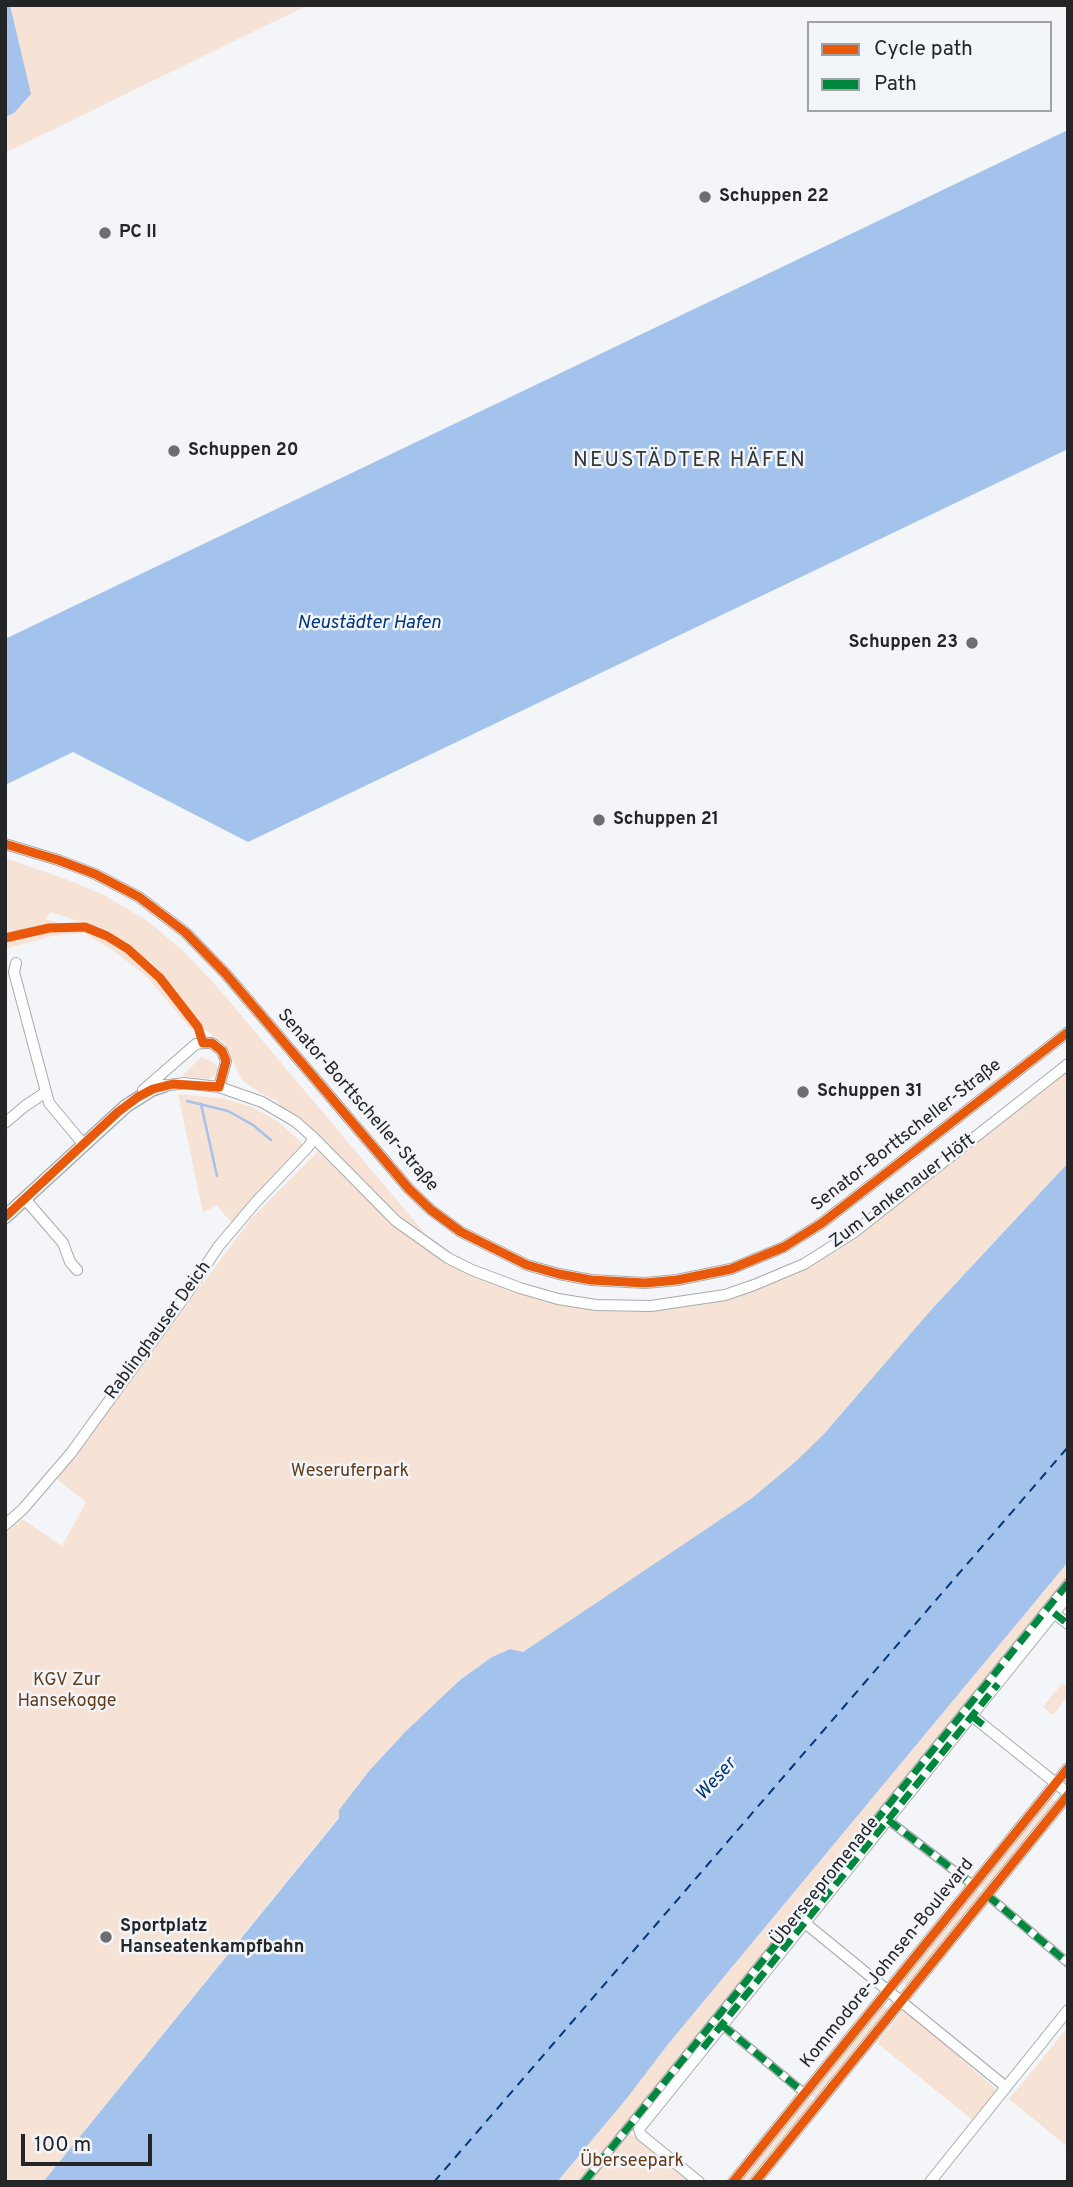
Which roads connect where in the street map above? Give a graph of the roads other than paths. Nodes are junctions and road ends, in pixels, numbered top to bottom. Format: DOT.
graph roads {
  1 [pos="5,844"];
  2 [pos="16,963"];
  3 [pos="1068,1032"];
  4 [pos="1068,1064"];
  5 [pos="163,1086"];
  6 [pos="219,1087"];
  7 [pos="47,1092"];
  8 [pos="138,1097"];
  9 [pos="5,1123"];
  10 [pos="314,1138"];
  11 [pos="84,1144"];
  12 [pos="25,1199"];
  13 [pos="5,1217"];
  14 [pos="77,1270"];
  15 [pos="5,1525"];
  16 [pos="1068,1583"];
  17 [pos="1068,1596"];
  18 [pos="1054,1613"];
  19 [pos="1068,1624"];
  20 [pos="972,1716"];
  21 [pos="1068,1768"];
  22 [pos="1055,1784"];
  23 [pos="1068,1794"];
  24 [pos="888,1820"];
  25 [pos="973,1885"];
  26 [pos="986,1895"];
  27 [pos="805,1923"];
  28 [pos="1068,1963"];
  29 [pos="887,1990"];
  30 [pos="901,2001"];
  31 [pos="1068,2010"];
  32 [pos="722,2025"];
  33 [pos="1006,2087"];
  34 [pos="803,2092"];
  35 [pos="583,2182"];
  36 [pos="699,2182"];
  37 [pos="733,2182"];
  38 [pos="755,2182"];
  39 [pos="930,2182"];
  1 -- 3 [label="street, Senator-Borttscheller-Straße"];
  2 -- 7 [label="street"];
  4 -- 10 [label="street, Zum Lankenauer Höft"];
  5 -- 6 [label="street, Zum Lankenauer Höft"];
  5 -- 8 [label="street"];
  6 -- 8 [label="street"];
  6 -- 10 [label="street, Zum Lankenauer Höft"];
  7 -- 9 [label="street"];
  7 -- 11 [label="street"];
  8 -- 11 [label="street"];
  10 -- 15 [label="street, Rablinghauser Deich"];
  11 -- 12 [label="street"];
  12 -- 13 [label="street"];
  12 -- 14 [label="street"];
  16 -- 35 [label="street, Überseepromenade"];
  17 -- 18 [label="street, Überseepromenade"];
  18 -- 19 [label="street"];
  18 -- 20 [label="street, Überseepromenade"];
  20 -- 22 [label="street"];
  20 -- 24 [label="street, Überseepromenade"];
  21 -- 22 [label="street, Kommodore-Johnsen-Boulevard"];
  22 -- 23 [label="street"];
  22 -- 25 [label="street, Kommodore-Johnsen-Boulevard"];
  23 -- 26 [label="street, Kommodore-Johnsen-Boulevard"];
  24 -- 25 [label="street"];
  24 -- 27 [label="street, Überseepromenade"];
  25 -- 29 [label="street, Kommodore-Johnsen-Boulevard"];
  26 -- 28 [label="street"];
  26 -- 30 [label="street, Kommodore-Johnsen-Boulevard"];
  27 -- 29 [label="street"];
  27 -- 32 [label="street, Überseepromenade"];
  29 -- 30 [label="street"];
  29 -- 34 [label="street, Kommodore-Johnsen-Boulevard"];
  30 -- 33 [label="street"];
  30 -- 38 [label="street, Kommodore-Johnsen-Boulevard"];
  31 -- 33 [label="street"];
  32 -- 34 [label="street"];
  32 -- 36 [label="street, Überseepromenade"];
  33 -- 39 [label="street"];
  34 -- 37 [label="street, Kommodore-Johnsen-Boulevard"];
}
